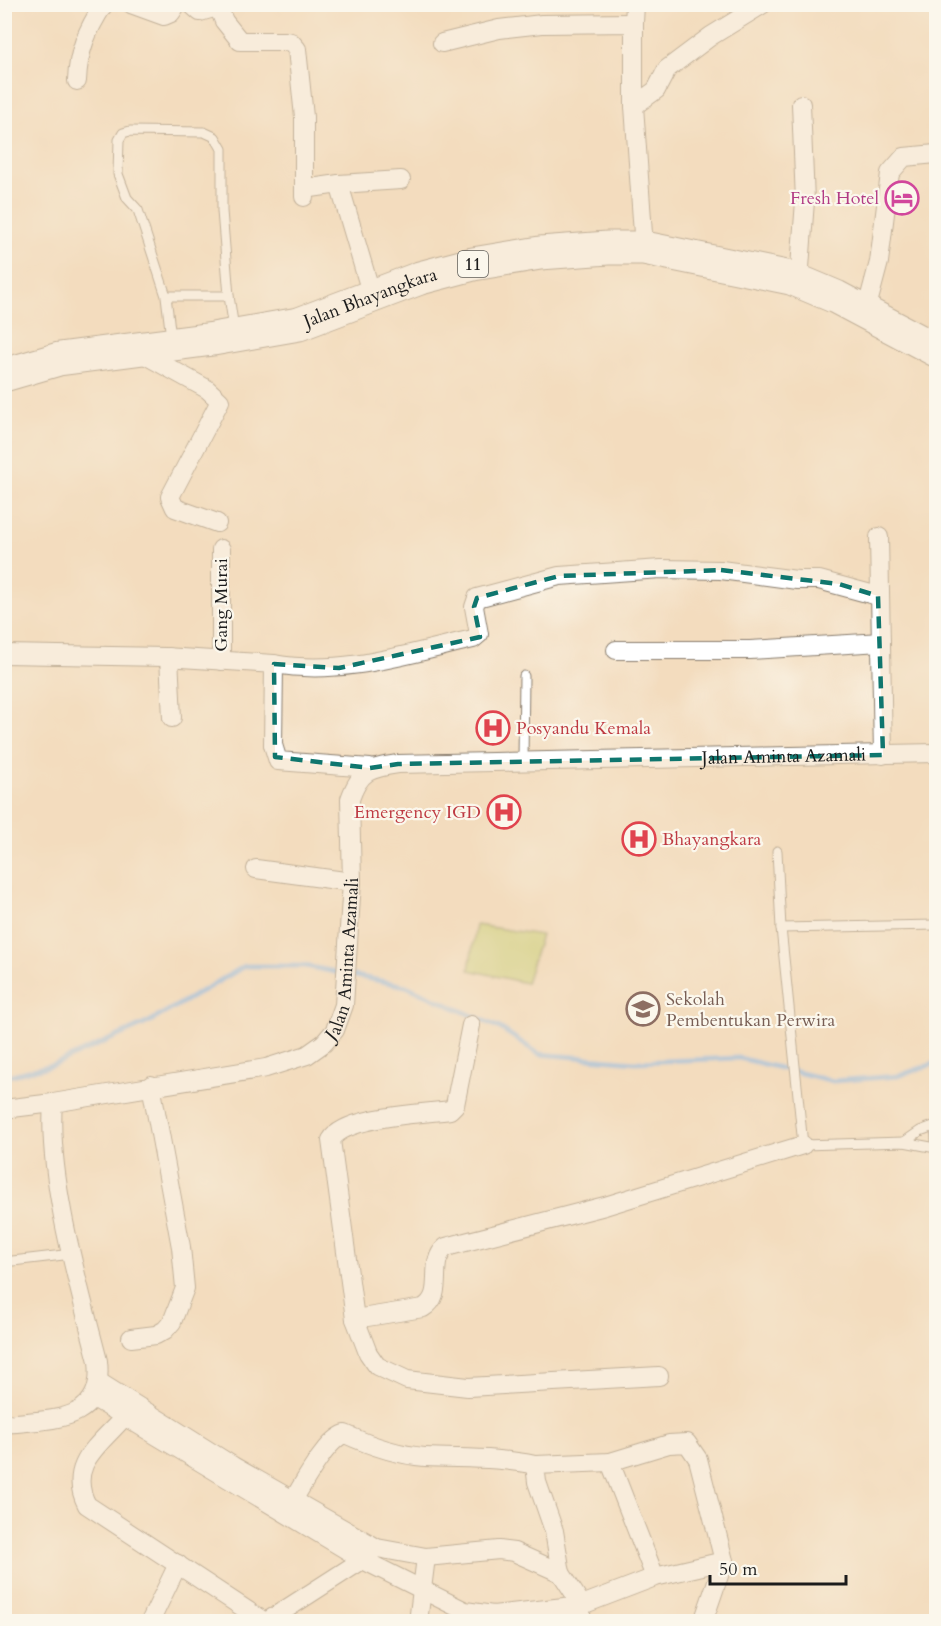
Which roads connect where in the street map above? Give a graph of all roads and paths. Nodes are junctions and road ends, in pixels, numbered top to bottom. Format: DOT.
graph roads {
  1 [pos="104,4"];
  2 [pos="131,4"];
  3 [pos="177,4"];
  4 [pos="191,4"];
  5 [pos="635,4"];
  6 [pos="763,4"];
  7 [pos="217,6"];
  8 [pos="634,23"];
  9 [pos="442,43"];
  10 [pos="77,81"];
  11 [pos="801,104"];
  12 [pos="634,106"];
  13 [pos="936,154"];
  14 [pos="401,180"];
  15 [pos="339,184"];
  16 [pos="644,248"];
  17 [pos="799,281"];
  18 [pos="166,296"];
  19 [pos="229,296"];
  20 [pos="372,297"];
  21 [pos="866,311"];
  22 [pos="236,335"];
  23 [pos="172,345"];
  24 [pos="134,349"];
  25 [pos="936,350"];
  26 [pos="4,375"];
  27 [pos="217,523"];
  28 [pos="879,537"];
  29 [pos="220,549"];
  30 [pos="878,596"];
  31 [pos="881,642"];
  32 [pos="616,650"];
  33 [pos="4,654"];
  34 [pos="169,657"];
  35 [pos="221,661"];
  36 [pos="274,664"];
  37 [pos="524,676"];
  38 [pos="172,718"];
  39 [pos="936,753"];
  40 [pos="883,755"];
  41 [pos="523,761"];
  42 [pos="370,768"];
  43 [pos="777,851"];
  44 [pos="256,869"];
  45 [pos="352,882"];
  46 [pos="936,925"];
  47 [pos="781,928"];
  48 [pos="471,1025"];
  49 [pos="151,1085"];
  50 [pos="53,1103"];
  51 [pos="4,1109"];
  52 [pos="936,1125"];
  53 [pos="936,1141"];
  54 [pos="904,1142"];
  55 [pos="803,1144"];
  56 [pos="936,1148"];
  57 [pos="72,1254"];
  58 [pos="4,1262"];
  59 [pos="355,1320"];
  60 [pos="131,1338"];
  61 [pos="659,1376"];
  62 [pos="96,1390"];
  63 [pos="124,1417"];
  64 [pos="4,1424"];
  65 [pos="170,1436"];
  66 [pos="610,1462"];
  67 [pos="535,1465"];
  68 [pos="289,1507"];
  69 [pos="371,1555"];
  70 [pos="426,1557"];
  71 [pos="724,1561"];
  72 [pos="178,1564"];
  73 [pos="561,1573"];
  74 [pos="655,1577"];
  75 [pos="420,1588"];
  76 [pos="581,1613"];
  77 [pos="150,1622"];
  78 [pos="265,1622"];
  79 [pos="418,1622"];
  80 [pos="703,1622"];
  1 -- 10 [label="street"];
  2 -- 3 [label="street"];
  4 -- 7 [label="street"];
  5 -- 8 [label="street"];
  6 -- 12 [label="street"];
  7 -- 15 [label="street"];
  8 -- 9 [label="street"];
  8 -- 12 [label="street"];
  11 -- 17 [label="street"];
  12 -- 16 [label="street"];
  13 -- 21 [label="street"];
  14 -- 15 [label="street"];
  15 -- 20 [label="street"];
  16 -- 17 [label="highway, Jalan Bhayangkara / 11"];
  16 -- 20 [label="highway, Jalan Bhayangkara / 11"];
  17 -- 21 [label="highway, Jalan Bhayangkara / 11"];
  18 -- 19 [label="lane"];
  18 -- 19 [label="lane"];
  18 -- 23 [label="lane"];
  19 -- 22 [label="lane"];
  20 -- 22 [label="highway, Jalan Bhayangkara / 11"];
  21 -- 25 [label="highway, Jalan Bhayangkara / 11"];
  22 -- 23 [label="highway, Jalan Bhayangkara / 11"];
  23 -- 24 [label="highway, Jalan Bhayangkara / 11"];
  24 -- 26 [label="highway, Jalan Bhayangkara / 11"];
  24 -- 27 [label="street"];
  28 -- 30 [label="street"];
  29 -- 35 [label="street, Gang Murai"];
  30 -- 31 [label="street"];
  30 -- 36 [label="street"];
  31 -- 32 [label="street"];
  31 -- 40 [label="street"];
  33 -- 34 [label="street"];
  34 -- 35 [label="street"];
  34 -- 38 [label="street"];
  35 -- 36 [label="street"];
  36 -- 42 [label="street"];
  37 -- 41 [label="lane"];
  39 -- 40 [label="street, Jalan Aminta Azamali"];
  40 -- 41 [label="street, Jalan Aminta Azamali"];
  41 -- 42 [label="street, Jalan Aminta Azamali"];
  42 -- 45 [label="street, Jalan Aminta Azamali"];
  43 -- 47 [label="lane"];
  44 -- 45 [label="street"];
  45 -- 49 [label="street, Jalan Aminta Azamali"];
  46 -- 47 [label="lane"];
  47 -- 55 [label="lane"];
  48 -- 59 [label="street"];
  49 -- 50 [label="street, Jalan Aminta Azamali"];
  49 -- 60 [label="street"];
  50 -- 51 [label="street, Jalan Aminta Azamali"];
  50 -- 57 [label="street"];
  52 -- 53 [label="lane"];
  52 -- 54 [label="lane"];
  54 -- 55 [label="lane"];
  54 -- 56 [label="lane"];
  55 -- 59 [label="street"];
  57 -- 58 [label="lane"];
  57 -- 62 [label="street"];
  59 -- 61 [label="street"];
  62 -- 63 [label="street"];
  62 -- 64 [label="street"];
  62 -- 65 [label="street"];
  63 -- 65 [label="street"];
  63 -- 72 [label="street"];
  65 -- 68 [label="street"];
  66 -- 67 [label="street"];
  66 -- 71 [label="street"];
  66 -- 74 [label="street"];
  67 -- 68 [label="street"];
  67 -- 73 [label="street"];
  68 -- 69 [label="street"];
  69 -- 70 [label="street"];
  69 -- 75 [label="street"];
  69 -- 78 [label="street"];
  70 -- 73 [label="street"];
  70 -- 75 [label="street"];
  71 -- 74 [label="street"];
  71 -- 80 [label="street"];
  72 -- 77 [label="street"];
  72 -- 78 [label="street"];
  73 -- 76 [label="street"];
  74 -- 76 [label="street"];
  75 -- 76 [label="street"];
  75 -- 79 [label="street"];
}
